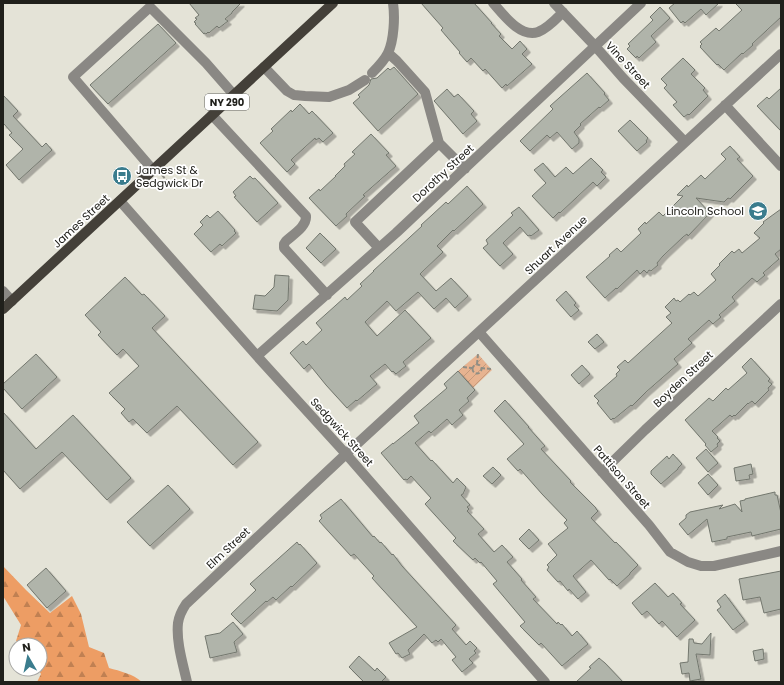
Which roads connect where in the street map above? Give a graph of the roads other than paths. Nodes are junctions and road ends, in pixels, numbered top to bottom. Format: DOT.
graph roads {
  1 [pos="333,3"];
  2 [pos="393,3"];
  3 [pos="493,3"];
  4 [pos="554,3"];
  5 [pos="641,3"];
  6 [pos="563,12"];
  7 [pos="595,46"];
  8 [pos="388,53"];
  9 [pos="781,54"];
  10 [pos="264,67"];
  11 [pos="234,95"];
  12 [pos="725,105"];
  13 [pos="212,115"];
  14 [pos="685,142"];
  15 [pos="439,143"];
  16 [pos="781,166"];
  17 [pos="465,169"];
  18 [pos="158,172"];
  19 [pos="120,200"];
  20 [pos="379,248"];
  21 [pos="3,291"];
  22 [pos="326,295"];
  23 [pos="12,301"];
  24 [pos="781,304"];
  25 [pos="3,309"];
  26 [pos="479,332"];
  27 [pos="257,356"];
  28 [pos="346,454"];
  29 [pos="602,472"];
  30 [pos="781,551"];
  31 [pos="187,682"];
  32 [pos="545,682"];
  1 -- 10 [label="main road, James Street / NY 290"];
  2 -- 8 [label="street"];
  3 -- 6 [label="street"];
  4 -- 6 [label="street, Vine Street"];
  5 -- 7 [label="street, Dorothy Street"];
  6 -- 7 [label="street, Vine Street"];
  7 -- 14 [label="street, Vine Street"];
  7 -- 17 [label="street, Dorothy Street"];
  8 -- 10 [label="street"];
  8 -- 15 [label="street"];
  9 -- 12 [label="street, Shuart Avenue"];
  10 -- 11 [label="main road, James Street / NY 290"];
  11 -- 13 [label="main road, James Street / NY 290"];
  11 -- 18 [label="street"];
  12 -- 14 [label="street, Shuart Avenue"];
  12 -- 16 [label="street"];
  13 -- 18 [label="main road, James Street / NY 290"];
  13 -- 22 [label="street"];
  14 -- 26 [label="street, Shuart Avenue"];
  15 -- 17 [label="street"];
  15 -- 20 [label="street"];
  17 -- 20 [label="street, Dorothy Street"];
  18 -- 19 [label="main road, James Street / NY 290"];
  19 -- 23 [label="main road, James Street / NY 290"];
  19 -- 27 [label="street, Sedgwick Street"];
  20 -- 22 [label="street, Dorothy Street"];
  21 -- 23 [label="street"];
  22 -- 27 [label="street, Dorothy Street"];
  23 -- 25 [label="main road, James Street / NY 290"];
  24 -- 29 [label="street, Boyden Street"];
  26 -- 28 [label="street, Shuart Avenue"];
  26 -- 29 [label="street, Pattison Street"];
  27 -- 28 [label="street, Sedgwick Street"];
  28 -- 31 [label="street, Elm Street"];
  28 -- 32 [label="street, Sedgwick Street"];
  29 -- 30 [label="street, Pattison Street"];
}
